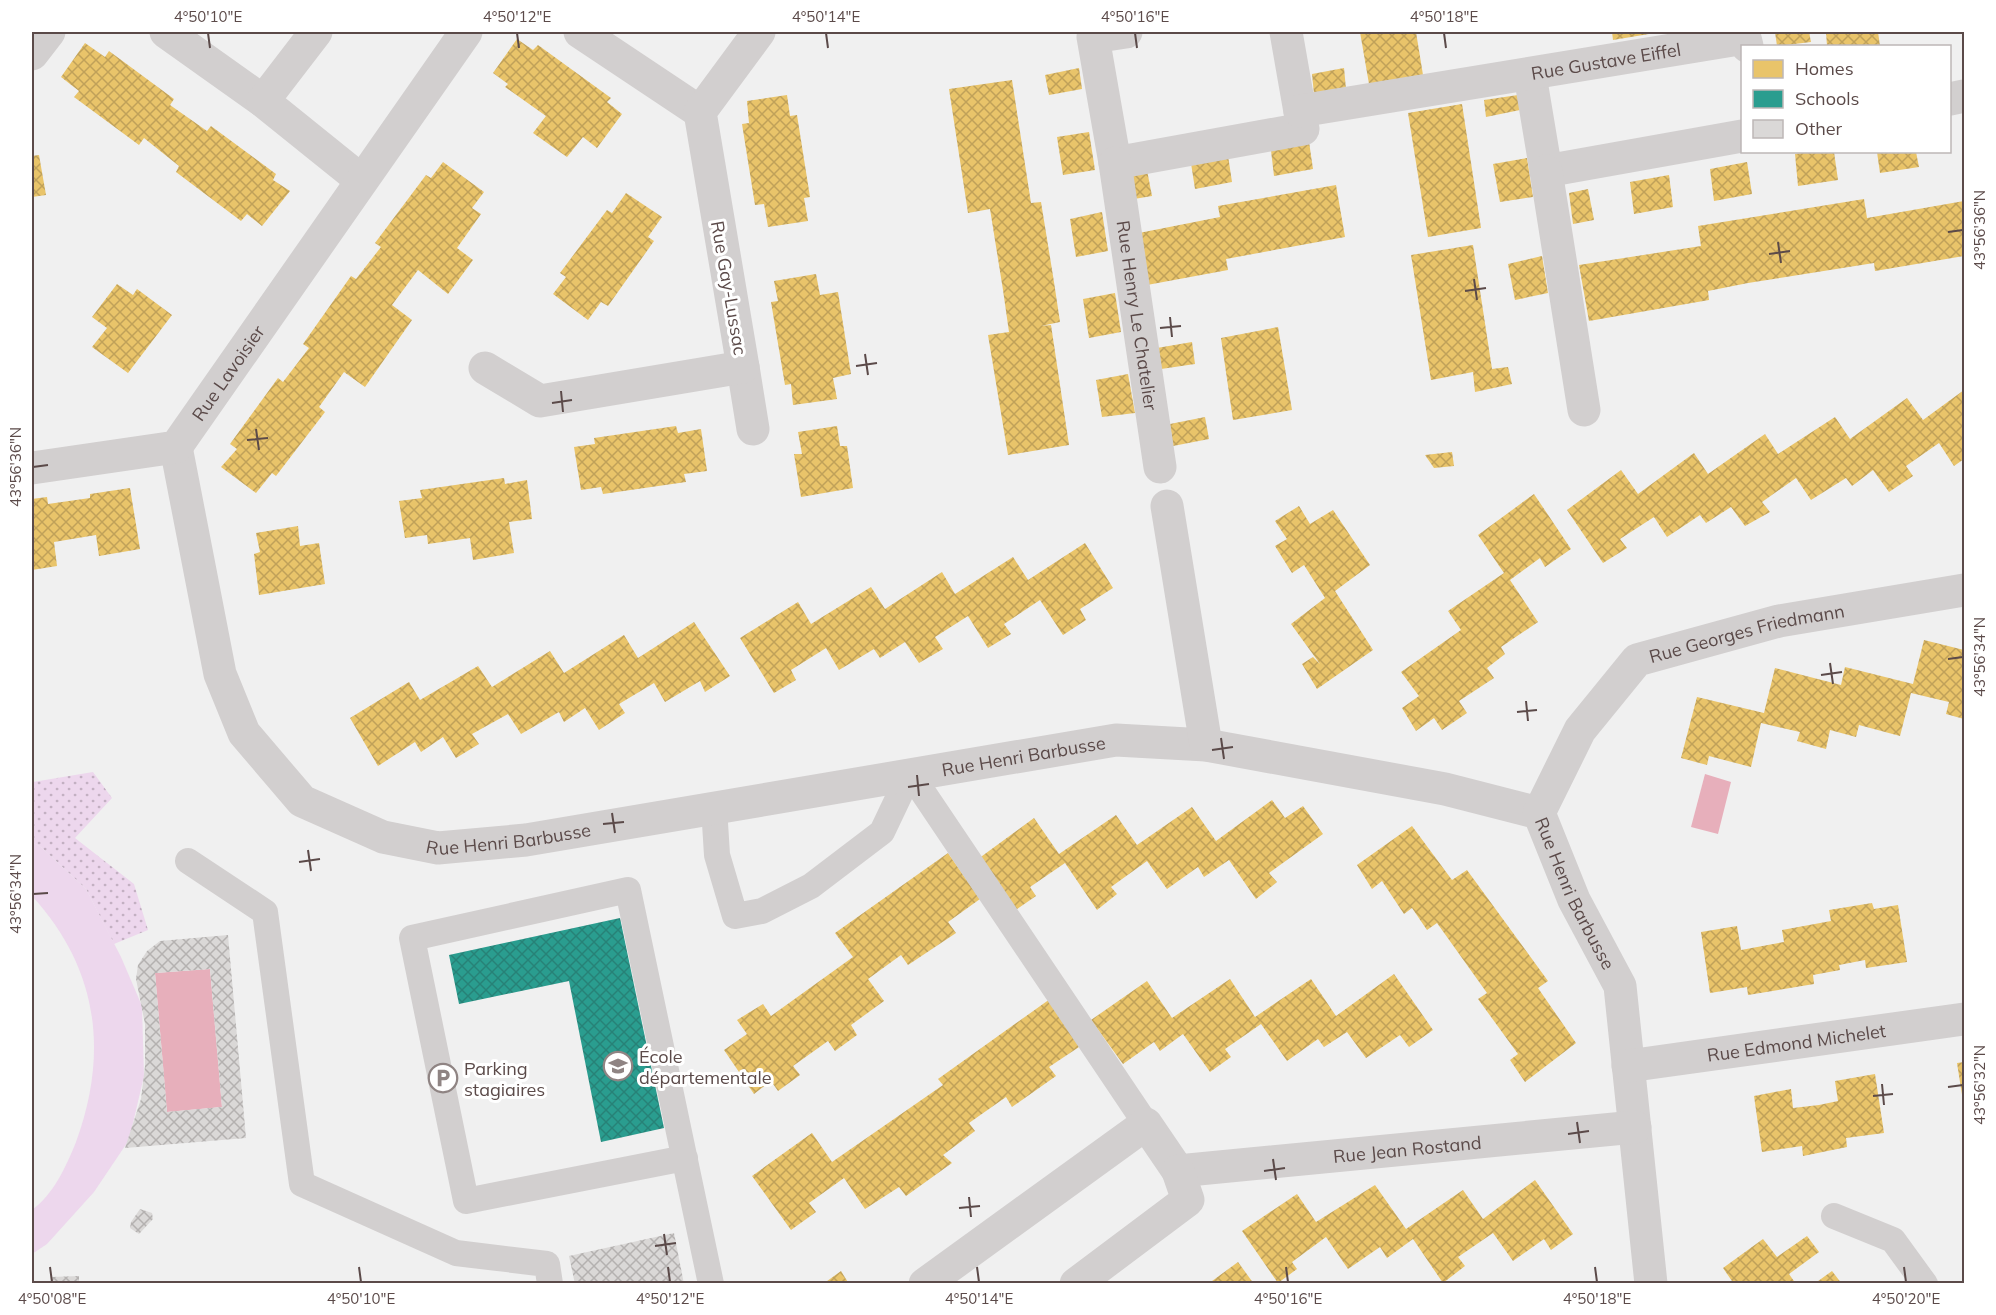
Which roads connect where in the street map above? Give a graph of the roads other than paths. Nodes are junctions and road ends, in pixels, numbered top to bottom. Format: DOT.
graph roads {
  1 [pos="49,32"];
  2 [pos="166,32"];
  3 [pos="316,32"];
  4 [pos="466,32"];
  5 [pos="580,32"];
  6 [pos="759,32"];
  7 [pos="1126,32"];
  8 [pos="1286,32"];
  9 [pos="1745,39"];
  10 [pos="32,54"];
  11 [pos="1530,75"];
  12 [pos="263,101"];
  13 [pos="1300,111"];
  14 [pos="700,112"];
  15 [pos="1741,136"];
  16 [pos="1115,163"];
  17 [pos="1546,171"];
  18 [pos="361,180"];
  19 [pos="742,367"];
  20 [pos="485,368"];
  21 [pos="1584,410"];
  22 [pos="753,429"];
  23 [pos="176,447"];
  24 [pos="1160,467"];
  25 [pos="32,468"];
  26 [pos="1167,506"];
  27 [pos="1965,590"];
  28 [pos="1206,745"];
  29 [pos="910,773"];
  30 [pos="714,807"];
  31 [pos="1539,813"];
  32 [pos="188,861"];
  33 [pos="1965,1019"];
  34 [pos="1628,1065"];
  35 [pos="1146,1124"];
  36 [pos="1635,1127"];
  37 [pos="685,1158"];
  38 [pos="1178,1171"];
  39 [pos="1834,1216"];
  40 [pos="550,1284"];
  41 [pos="711,1284"];
  42 [pos="925,1284"];
  43 [pos="1076,1284"];
  44 [pos="1652,1284"];
  45 [pos="1925,1284"];
  1 -- 10 [label="street"];
  2 -- 12 [label="street"];
  3 -- 12 [label="street"];
  4 -- 18 [label="street, Rue Lavoisier"];
  5 -- 14 [label="street"];
  6 -- 14 [label="street"];
  7 -- 16 [label="street, Rue Henry Le Chatelier"];
  8 -- 13 [label="street"];
  9 -- 11 [label="street, Rue Gustave Eiffel"];
  11 -- 13 [label="street"];
  11 -- 17 [label="street, Rue Gustave Eiffel"];
  12 -- 18 [label="street"];
  13 -- 16 [label="street"];
  14 -- 19 [label="street, Rue Gay-Lussac"];
  15 -- 17 [label="street"];
  16 -- 24 [label="street, Rue Henry Le Chatelier"];
  17 -- 21 [label="street, Rue Gustave Eiffel"];
  18 -- 23 [label="street, Rue Lavoisier"];
  19 -- 20 [label="street, Rue Gay-Lussac"];
  19 -- 22 [label="street"];
  23 -- 25 [label="street"];
  23 -- 30 [label="street, Rue Henri Barbusse"];
  26 -- 28 [label="street"];
  27 -- 31 [label="street, Rue Georges Friedmann"];
  28 -- 29 [label="street, Rue Henri Barbusse"];
  28 -- 31 [label="street, Rue Henri Barbusse"];
  29 -- 30 [label="street, Rue Henri Barbusse"];
  29 -- 30 [label="lane"];
  29 -- 35 [label="lane"];
  31 -- 34 [label="street, Rue Henri Barbusse"];
  32 -- 40 [label="lane"];
  33 -- 34 [label="street, Rue Edmond Michelet"];
  34 -- 36 [label="street, Rue Henri Barbusse"];
  35 -- 38 [label="street"];
  35 -- 42 [label="street"];
  36 -- 38 [label="street, Rue Jean Rostand"];
  36 -- 44 [label="street, Rue Henri Barbusse"];
  37 -- 37 [label="lane"];
  37 -- 41 [label="lane"];
  38 -- 43 [label="street"];
  39 -- 45 [label="lane"];
}
